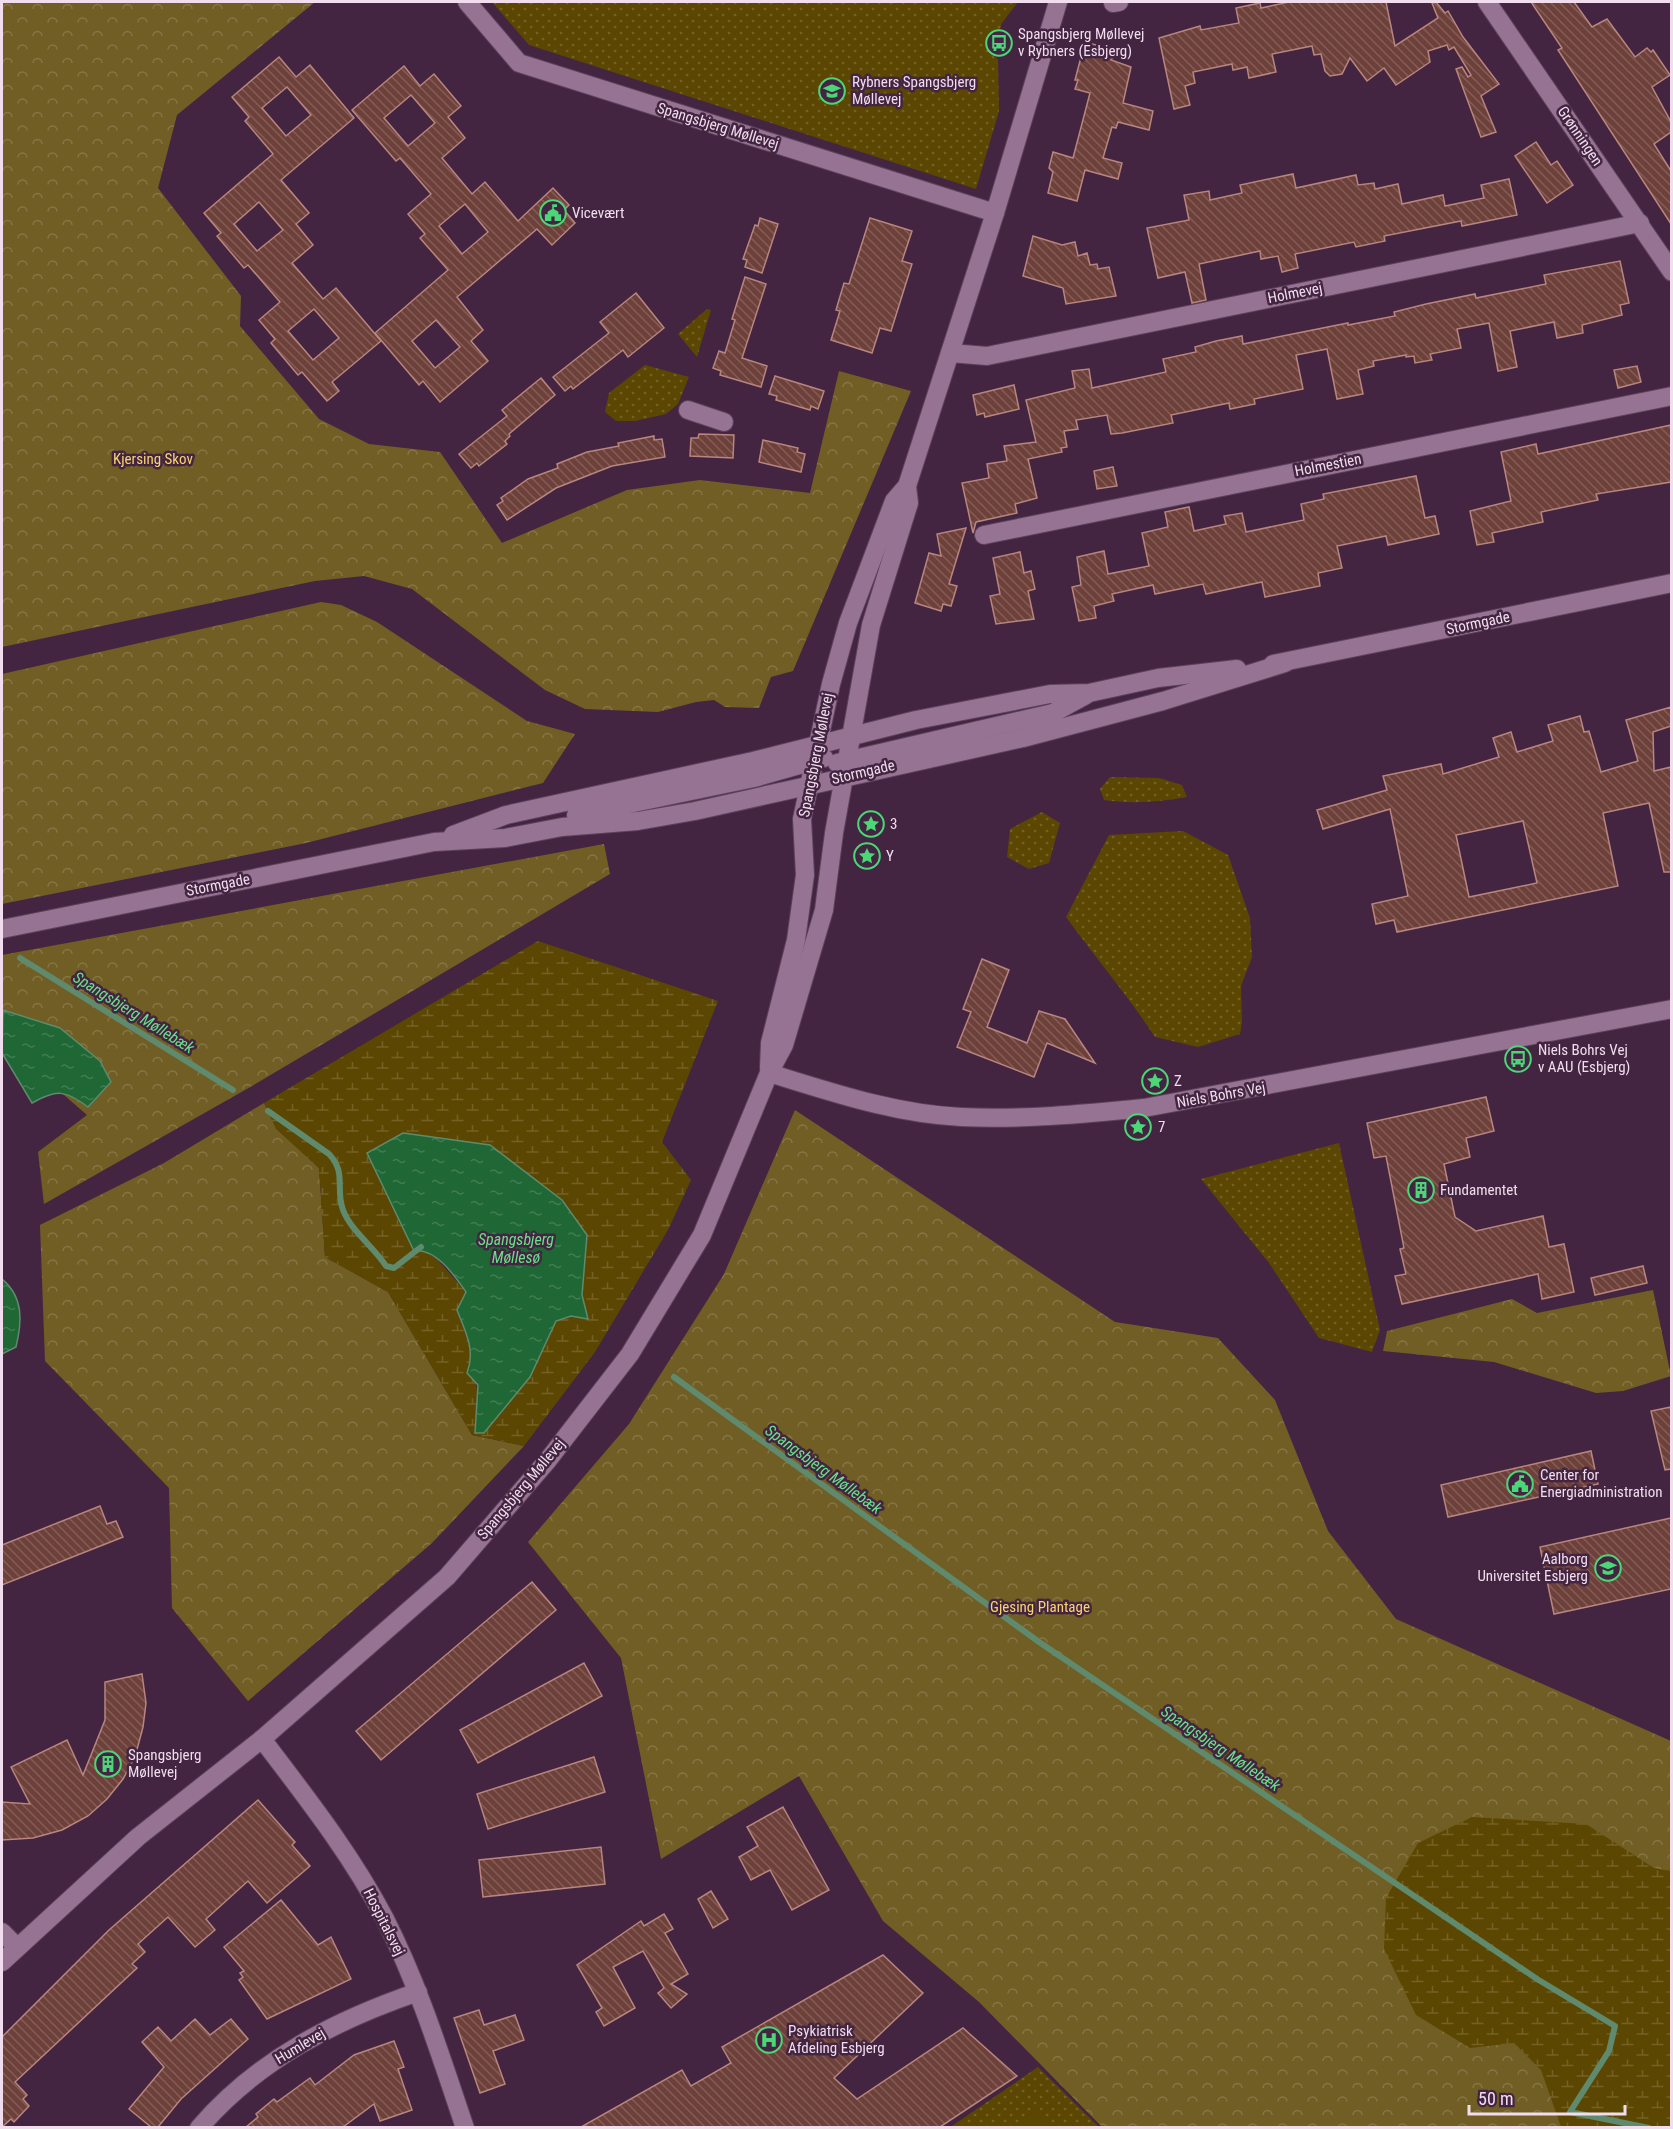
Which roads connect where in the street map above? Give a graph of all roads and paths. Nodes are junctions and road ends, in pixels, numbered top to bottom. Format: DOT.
graph roads {
  1 [pos="466,2"];
  2 [pos="1058,2"];
  3 [pos="1487,2"];
  4 [pos="995,213"];
  5 [pos="1640,223"];
  6 [pos="1671,272"];
  7 [pos="950,353"];
  8 [pos="1671,396"];
  9 [pos="688,410"];
  10 [pos="724,422"];
  11 [pos="907,486"];
  12 [pos="984,535"];
  13 [pos="1671,583"];
  14 [pos="1285,663"];
  15 [pos="1089,693"];
  16 [pos="851,736"];
  17 [pos="816,753"];
  18 [pos="845,768"];
  19 [pos="809,784"];
  20 [pos="548,830"];
  21 [pos="434,842"];
  22 [pos="2,929"];
  23 [pos="1671,1009"];
  24 [pos="769,1073"];
  25 [pos="262,1739"];
  26 [pos="2,1932"];
  27 [pos="16,1946"];
  28 [pos="2,1962"];
  29 [pos="418,1992"];
  30 [pos="199,2127"];
  31 [pos="465,2127"];
  1 -- 4 [label="street, Spangsbjerg Møllevej"];
  2 -- 4 [label="street, Spangsbjerg Møllevej"];
  3 -- 5 [label="street, Grønningen"];
  4 -- 7 [label="street, Spangsbjerg Møllevej"];
  5 -- 6 [label="street, Grønningen"];
  5 -- 7 [label="street, Holmevej"];
  7 -- 11 [label="street, Spangsbjerg Møllevej"];
  8 -- 12 [label="street, Holmestien"];
  9 -- 10 [label="street"];
  11 -- 16 [label="street, Spangsbjerg Møllevej"];
  11 -- 17 [label="street, Spangsbjerg Møllevej"];
  13 -- 14 [label="street, Stormgade"];
  14 -- 15 [label="street, Stormgade"];
  14 -- 18 [label="street, Stormgade"];
  15 -- 16 [label="street, Stormgade"];
  15 -- 18 [label="street"];
  16 -- 17 [label="street"];
  16 -- 18 [label="street, Spangsbjerg Møllevej"];
  17 -- 19 [label="street, Spangsbjerg Møllevej"];
  17 -- 20 [label="street"];
  17 -- 21 [label="street, Stormgade"];
  18 -- 19 [label="street, Stormgade"];
  18 -- 24 [label="street, Spangsbjerg Møllevej"];
  19 -- 20 [label="street, Stormgade"];
  19 -- 24 [label="street, Spangsbjerg Møllevej"];
  20 -- 21 [label="street, Stormgade"];
  21 -- 22 [label="street, Stormgade"];
  23 -- 24 [label="street, Niels Bohrs Vej"];
  24 -- 25 [label="street, Spangsbjerg Møllevej"];
  25 -- 27 [label="street, Spangsbjerg Møllevej"];
  25 -- 29 [label="street, Hospitalsvej"];
  26 -- 27 [label="street"];
  27 -- 28 [label="street, Spangsbjerg Møllevej"];
  29 -- 30 [label="street, Humlevej"];
  29 -- 31 [label="street, Hospitalsvej"];
}
